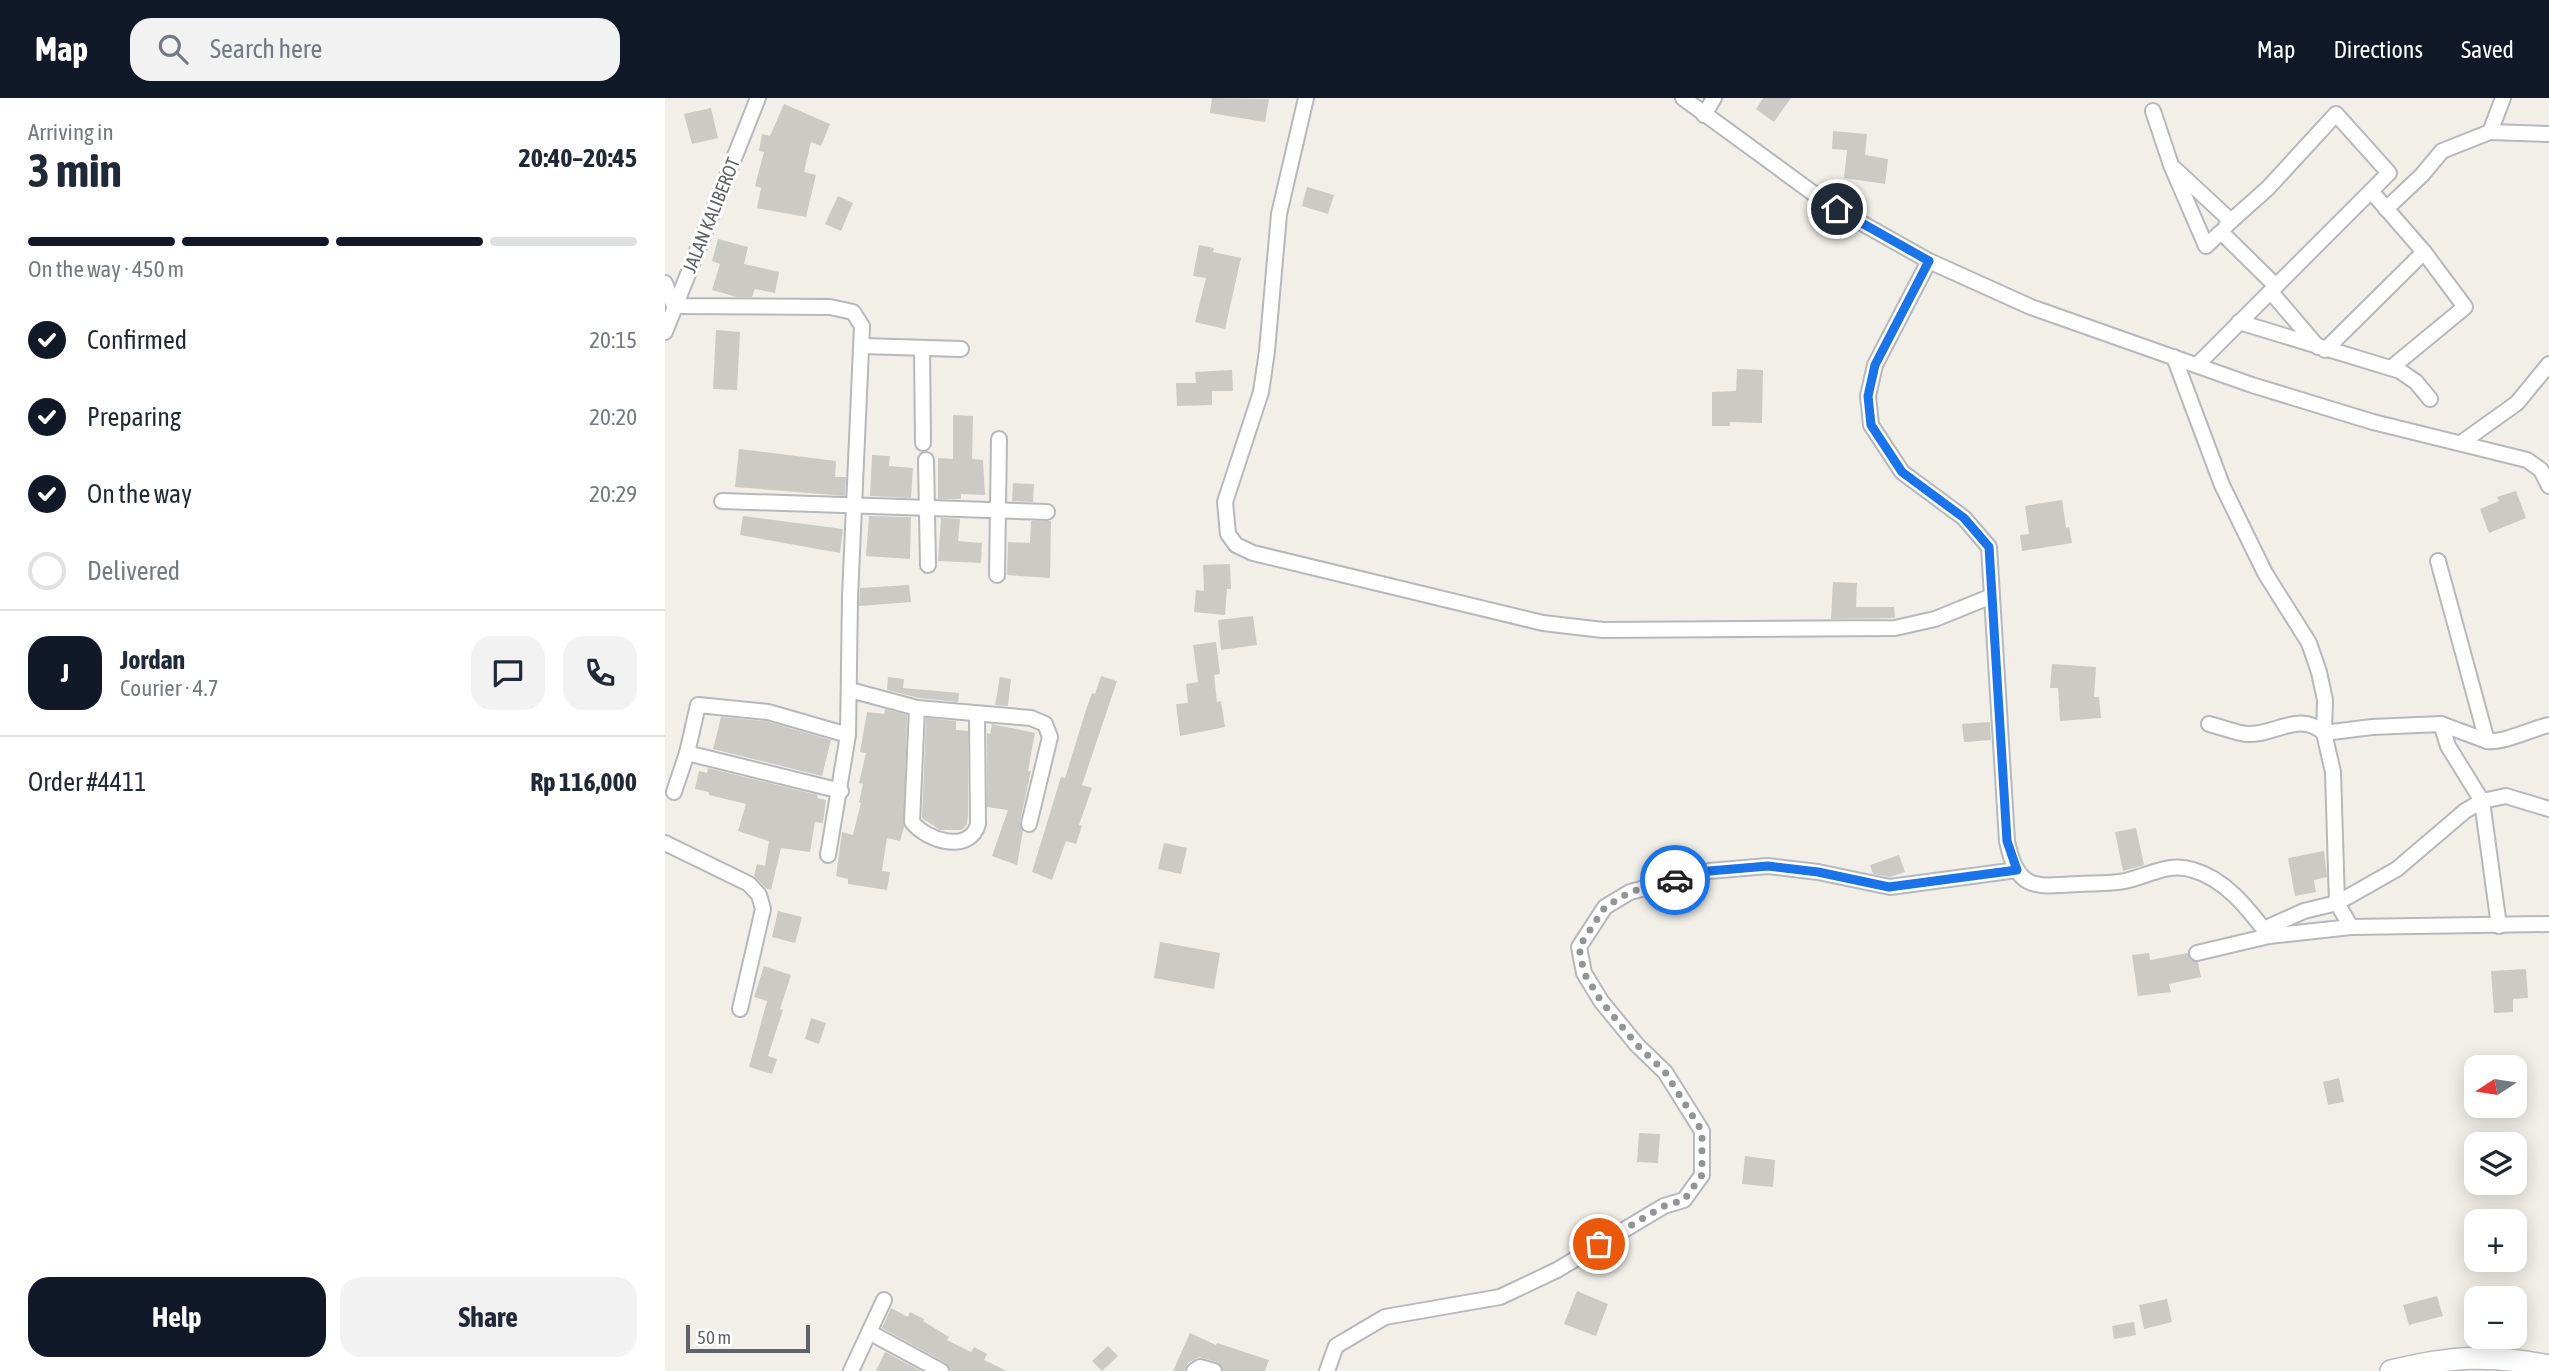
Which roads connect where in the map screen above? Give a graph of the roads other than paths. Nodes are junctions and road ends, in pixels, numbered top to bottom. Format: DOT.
graph roads {
  1 [pos="758,98"];
  2 [pos="1307,98"];
  3 [pos="1683,98"];
  4 [pos="1714,98"];
  5 [pos="2503,98"];
  6 [pos="2153,111"];
  7 [pos="1704,115"];
  8 [pos="2490,132"];
  9 [pos="2549,134"];
  10 [pos="2171,165"];
  11 [pos="2371,191"];
  12 [pos="2386,209"];
  13 [pos="2226,226"];
  14 [pos="2424,252"];
  15 [pos="1929,261"];
  16 [pos="665,283"];
  17 [pos="2274,289"];
  18 [pos="674,306"];
  19 [pos="2239,322"];
  20 [pos="665,332"];
  21 [pos="862,346"];
  22 [pos="922,348"];
  23 [pos="961,349"];
  24 [pos="2322,349"];
  25 [pos="2174,358"];
  26 [pos="2549,364"];
  27 [pos="2197,365"];
  28 [pos="2391,368"];
  29 [pos="2430,399"];
  30 [pos="999,439"];
  31 [pos="923,443"];
  32 [pos="2461,443"];
  33 [pos="926,460"];
  34 [pos="2549,486"];
  35 [pos="722,501"];
  36 [pos="854,504"];
  37 [pos="926,508"];
  38 [pos="998,510"];
  39 [pos="1047,512"];
  40 [pos="2438,561"];
  41 [pos="928,565"];
  42 [pos="997,575"];
  43 [pos="1992,596"];
  44 [pos="850,690"];
  45 [pos="917,708"];
  46 [pos="977,715"];
  47 [pos="2209,724"];
  48 [pos="2441,724"];
  49 [pos="2549,725"];
  50 [pos="2324,733"];
  51 [pos="848,735"];
  52 [pos="2487,741"];
  53 [pos="687,753"];
  54 [pos="841,791"];
  55 [pos="674,792"];
  56 [pos="2482,802"];
  57 [pos="2549,809"];
  58 [pos="1029,824"];
  59 [pos="665,843"];
  60 [pos="828,855"];
  61 [pos="2017,870"];
  62 [pos="2337,903"];
  63 [pos="2549,924"];
  64 [pos="2499,926"];
  65 [pos="2351,927"];
  66 [pos="2267,932"];
  67 [pos="2197,953"];
  68 [pos="740,1009"];
  69 [pos="884,1300"];
  70 [pos="869,1332"];
  71 [pos="2549,1366"];
  72 [pos="851,1371"];
  73 [pos="941,1371"];
  74 [pos="1194,1371"];
  75 [pos="1214,1371"];
  76 [pos="1327,1371"];
  77 [pos="2391,1371"];
  1 -- 18 [label="street, JALAN KALIBEROT"];
  2 -- 43 [label="street"];
  3 -- 7 [label="street"];
  4 -- 7 [label="street"];
  5 -- 8 [label="street"];
  6 -- 10 [label="street"];
  7 -- 15 [label="street"];
  8 -- 9 [label="street"];
  8 -- 12 [label="street"];
  10 -- 13 [label="street"];
  10 -- 13 [label="street"];
  11 -- 12 [label="street"];
  11 -- 13 [label="street"];
  11 -- 17 [label="street"];
  12 -- 14 [label="street"];
  13 -- 17 [label="street"];
  14 -- 24 [label="street"];
  14 -- 28 [label="street"];
  15 -- 25 [label="street"];
  15 -- 43 [label="street"];
  16 -- 18 [label="street"];
  17 -- 19 [label="street"];
  17 -- 24 [label="street"];
  18 -- 20 [label="street, JALAN KALIBEROT"];
  18 -- 21 [label="street"];
  19 -- 24 [label="street"];
  19 -- 27 [label="street"];
  21 -- 22 [label="street"];
  21 -- 36 [label="street"];
  22 -- 23 [label="street"];
  22 -- 31 [label="street"];
  24 -- 28 [label="street"];
  25 -- 27 [label="street"];
  25 -- 50 [label="street"];
  26 -- 32 [label="street"];
  27 -- 32 [label="street"];
  28 -- 29 [label="street"];
  30 -- 38 [label="street"];
  32 -- 34 [label="street"];
  33 -- 37 [label="street"];
  35 -- 36 [label="street"];
  36 -- 37 [label="street"];
  36 -- 44 [label="street"];
  37 -- 38 [label="street"];
  37 -- 41 [label="street"];
  38 -- 39 [label="street"];
  38 -- 42 [label="street"];
  40 -- 52 [label="street"];
  43 -- 61 [label="street"];
  44 -- 45 [label="street"];
  44 -- 51 [label="street"];
  45 -- 46 [label="street"];
  45 -- 46 [label="street"];
  46 -- 58 [label="street"];
  47 -- 50 [label="street"];
  48 -- 50 [label="street"];
  48 -- 52 [label="street"];
  48 -- 56 [label="street"];
  49 -- 52 [label="street"];
  50 -- 62 [label="street"];
  51 -- 53 [label="street"];
  51 -- 54 [label="street"];
  53 -- 54 [label="street"];
  53 -- 55 [label="street"];
  54 -- 60 [label="street"];
  56 -- 57 [label="street"];
  56 -- 62 [label="street"];
  56 -- 64 [label="street"];
  59 -- 68 [label="street"];
  61 -- 66 [label="street"];
  61 -- 76 [label="street"];
  62 -- 65 [label="street"];
  62 -- 66 [label="street"];
  63 -- 64 [label="street"];
  64 -- 65 [label="street"];
  65 -- 66 [label="street"];
  66 -- 67 [label="street"];
  69 -- 70 [label="street"];
  70 -- 72 [label="street"];
  70 -- 73 [label="street"];
  71 -- 77 [label="main road"];
  74 -- 75 [label="street"];
}
